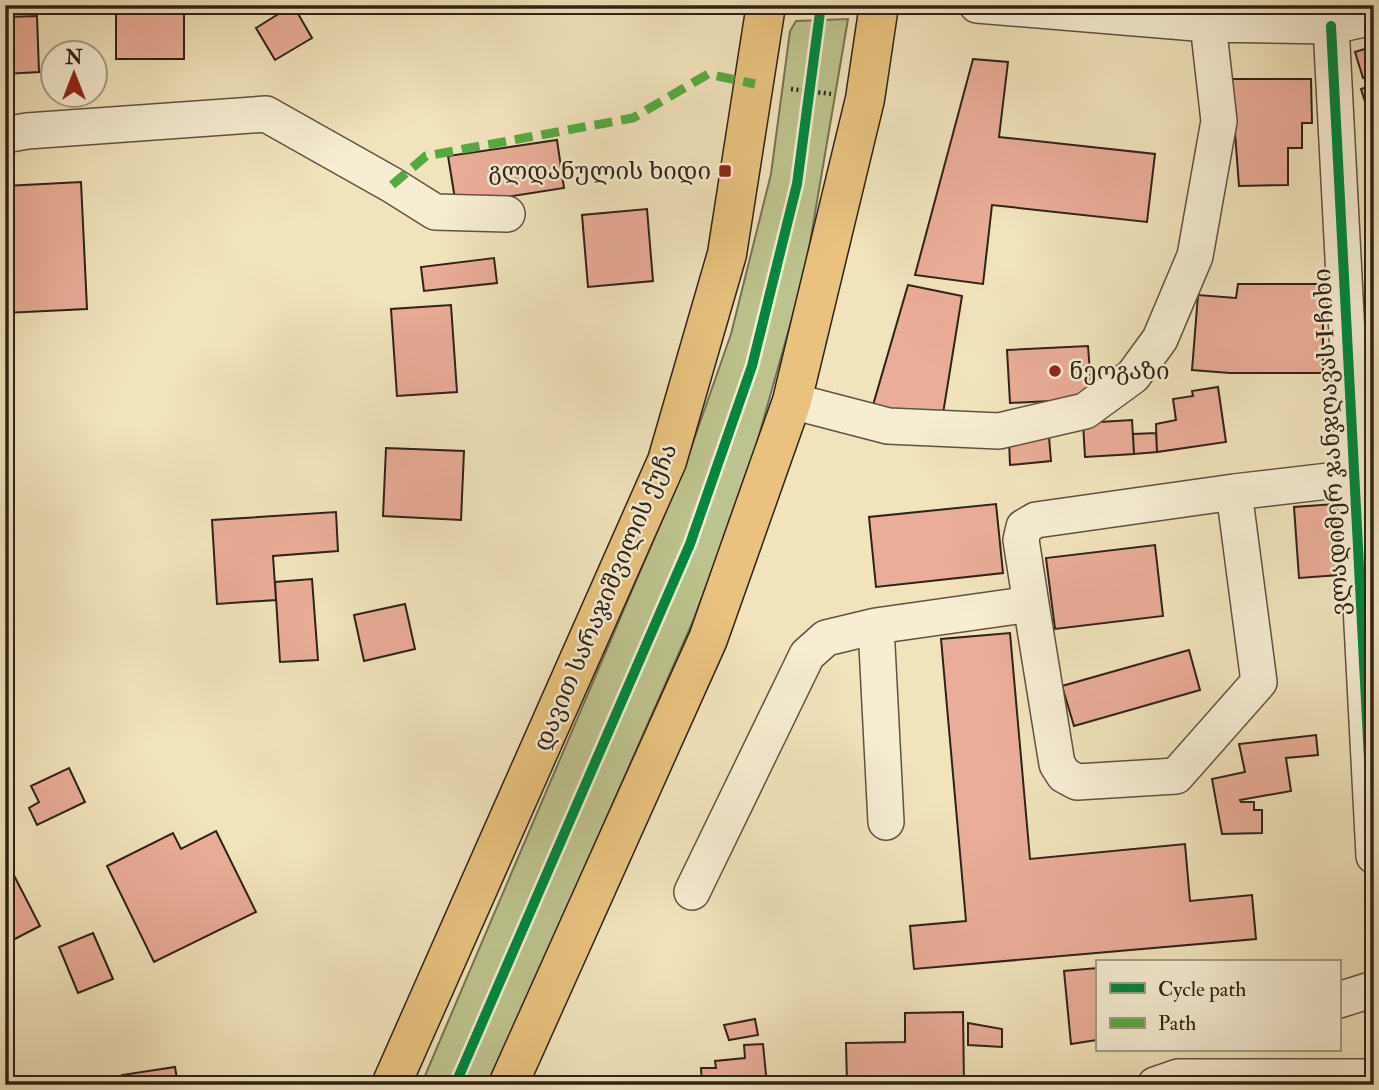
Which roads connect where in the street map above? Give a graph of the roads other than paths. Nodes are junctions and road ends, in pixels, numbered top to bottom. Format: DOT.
graph roads {
  1 [pos="766,5"];
  2 [pos="879,5"];
  3 [pos="977,5"];
  4 [pos="1249,15"];
  5 [pos="1348,18"];
  6 [pos="1208,24"];
  7 [pos="5,135"];
  8 [pos="507,214"];
  9 [pos="1361,369"];
  10 [pos="792,401"];
  11 [pos="1354,478"];
  12 [pos="1234,492"];
  13 [pos="1031,604"];
  14 [pos="876,626"];
  15 [pos="886,822"];
  16 [pos="1374,856"];
  17 [pos="692,892"];
  18 [pos="1374,989"];
  19 [pos="1340,1000"];
  20 [pos="1218,1052"];
  21 [pos="1374,1076"];
  22 [pos="1167,1081"];
  23 [pos="391,1085"];
  24 [pos="508,1085"];
  1 -- 23 [label="main road, დავით სარაჯიშვილის ქუჩა"];
  2 -- 10 [label="main road"];
  3 -- 6 [label="street"];
  4 -- 5 [label="street"];
  4 -- 6 [label="street"];
  5 -- 9 [label="street, ვლადიმერ ჯანჯღავას I ჩიხი"];
  6 -- 10 [label="street"];
  7 -- 8 [label="street"];
  9 -- 11 [label="street, ვლადიმერ ჯანჯღავას I ჩიხი"];
  10 -- 24 [label="main road"];
  11 -- 12 [label="street"];
  11 -- 16 [label="street, ვლადიმერ ჯანჯღავას I ჩიხი"];
  12 -- 13 [label="street"];
  12 -- 13 [label="street"];
  13 -- 14 [label="street"];
  14 -- 15 [label="street"];
  14 -- 17 [label="street"];
  18 -- 19 [label="street"];
  20 -- 22 [label="street"];
  21 -- 22 [label="street"];
}
